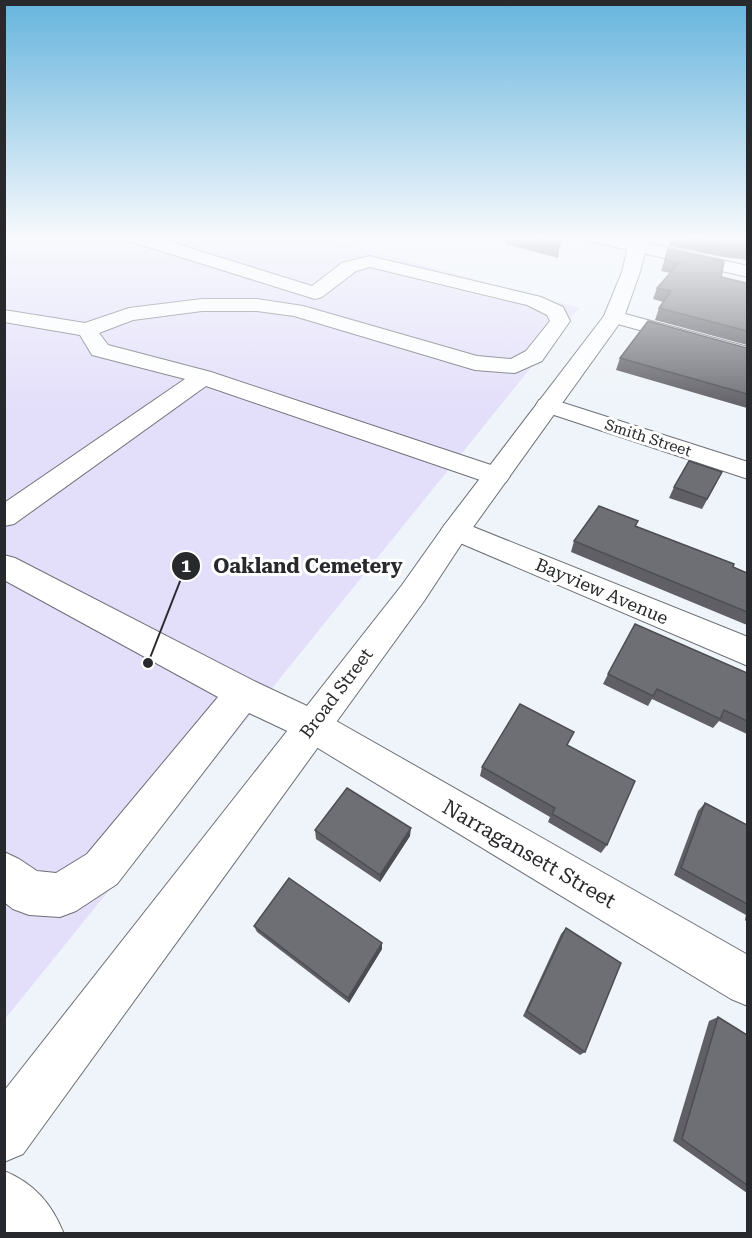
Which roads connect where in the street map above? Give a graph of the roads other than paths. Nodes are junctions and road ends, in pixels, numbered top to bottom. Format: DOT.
graph roads {
  1 [pos="315,293"];
  2 [pos="269,294"];
  3 [pos="504,294"];
  4 [pos="624,294"];
  5 [pos="257,305"];
  6 [pos="296,310"];
  7 [pos="4,316"];
  8 [pos="614,317"];
  9 [pos="87,330"];
  10 [pos="747,354"];
  11 [pos="203,378"];
  12 [pos="548,405"];
  13 [pos="747,471"];
  14 [pos="496,476"];
  15 [pos="4,517"];
  16 [pos="456,530"];
  17 [pos="4,566"];
  18 [pos="747,652"];
  19 [pos="243,693"];
  20 [pos="311,725"];
  21 [pos="4,874"];
  22 [pos="747,982"];
  23 [pos="4,1135"];
  24 [pos="4,1199"];
  25 [pos="35,1233"];
  1 -- 6 [label="main road"];
  2 -- 5 [label="main road"];
  3 -- 6 [label="main road"];
  4 -- 8 [label="main road, Broad Street"];
  5 -- 6 [label="main road"];
  5 -- 9 [label="main road"];
  7 -- 9 [label="main road"];
  8 -- 10 [label="main road"];
  8 -- 12 [label="main road, Broad Street"];
  9 -- 11 [label="main road"];
  11 -- 14 [label="main road"];
  11 -- 15 [label="main road"];
  12 -- 13 [label="main road, Smith Street"];
  12 -- 14 [label="main road, Broad Street"];
  14 -- 16 [label="main road, Broad Street"];
  16 -- 18 [label="main road, Bayview Avenue"];
  16 -- 20 [label="main road, Broad Street"];
  17 -- 19 [label="main road, Narragansett Street"];
  19 -- 20 [label="main road, Narragansett Street"];
  19 -- 21 [label="main road"];
  20 -- 22 [label="main road, Narragansett Street"];
  20 -- 23 [label="main road, Broad Street"];
  24 -- 25 [label="main road"];
}
